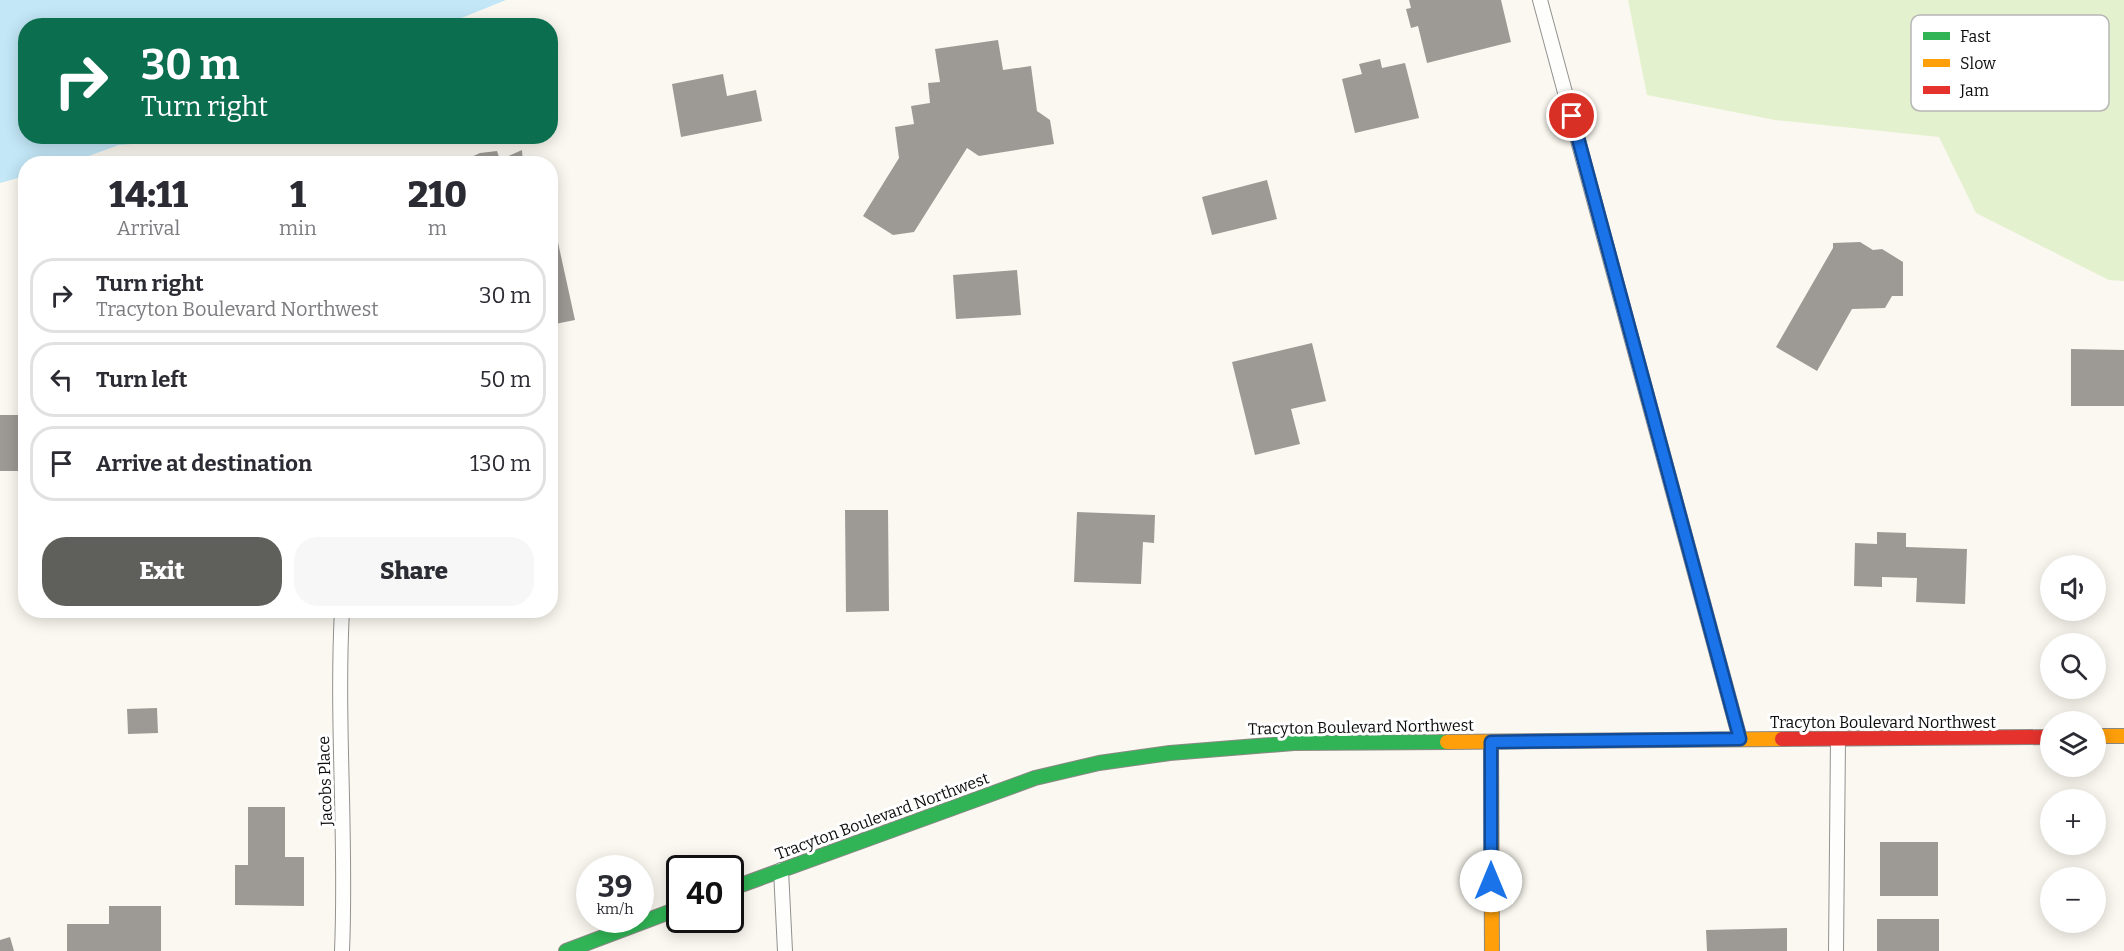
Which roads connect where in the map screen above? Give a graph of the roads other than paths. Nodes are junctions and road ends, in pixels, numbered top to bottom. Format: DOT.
graph roads {
  1 [pos="1540,0"];
  2 [pos="342,618"];
  3 [pos="2106,736"];
  4 [pos="2124,736"];
  5 [pos="2040,737"];
  6 [pos="1740,739"];
  7 [pos="1838,739"];
  8 [pos="1491,742"];
  9 [pos="781,870"];
  10 [pos="744,884"];
  11 [pos="666,913"];
  12 [pos="342,951"];
  13 [pos="566,951"];
  14 [pos="785,951"];
  15 [pos="1492,951"];
  16 [pos="1836,951"];
  1 -- 6 [label="lane"];
  2 -- 12 [label="lane, Jacobs Place"];
  3 -- 4 [label="main road"];
  5 -- 7 [label="main road, Tracyton Boulevard Northwest"];
  6 -- 7 [label="main road, Tracyton Boulevard Northwest"];
  6 -- 8 [label="main road, Tracyton Boulevard Northwest"];
  7 -- 16 [label="lane"];
  8 -- 9 [label="main road, Tracyton Boulevard Northwest"];
  8 -- 15 [label="main road"];
  9 -- 10 [label="main road, Tracyton Boulevard Northwest"];
  9 -- 14 [label="lane"];
  11 -- 13 [label="main road"];
}
